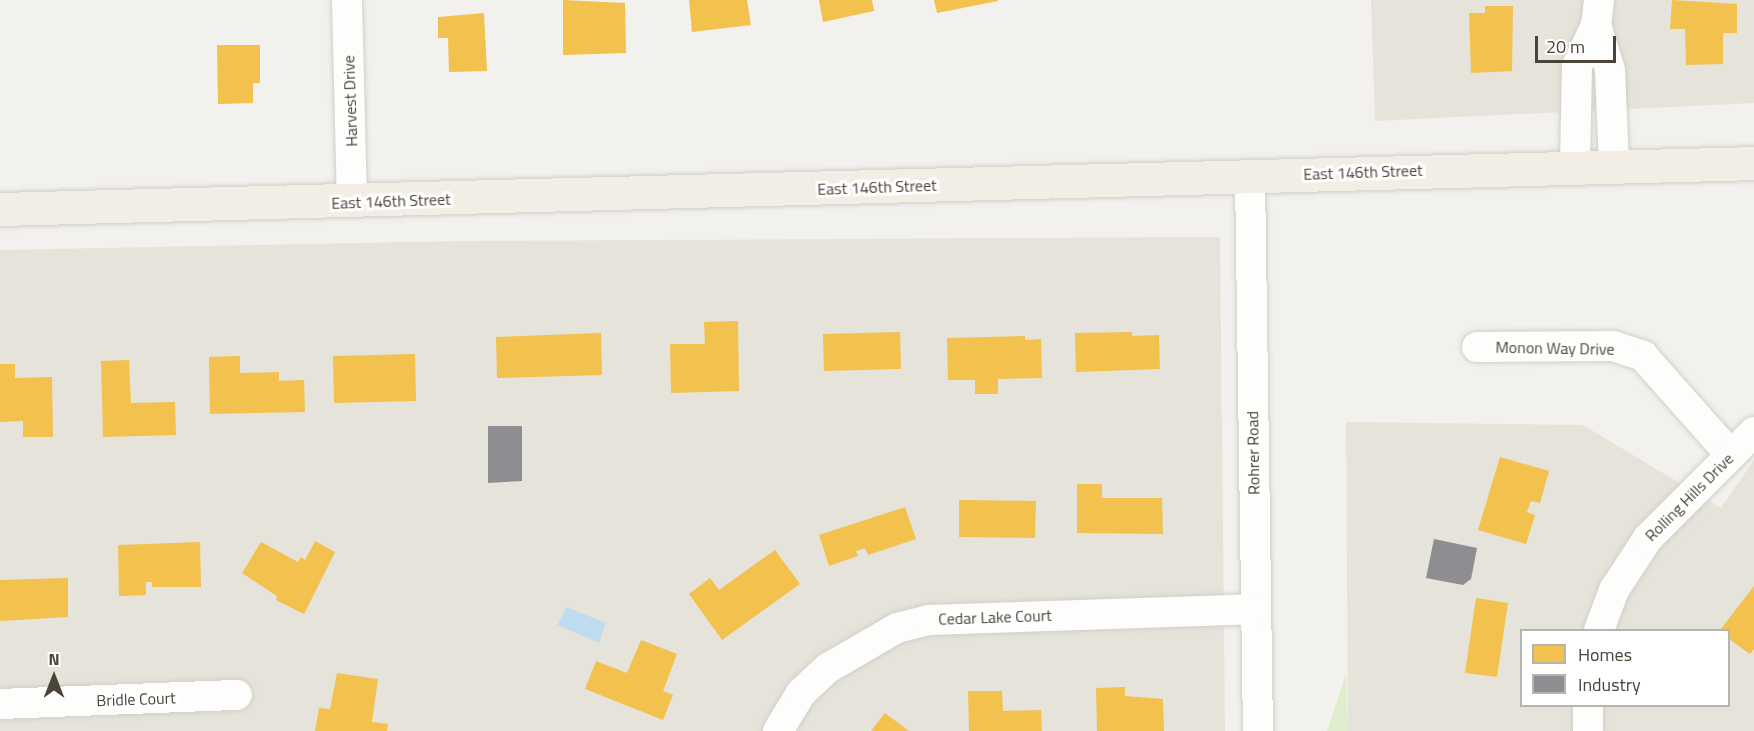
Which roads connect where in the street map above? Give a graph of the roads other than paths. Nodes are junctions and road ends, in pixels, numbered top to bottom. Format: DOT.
graph roads {
  1 [pos="347,0"];
  2 [pos="1598,12"];
  3 [pos="1754,163"];
  4 [pos="1614,166"];
  5 [pos="1575,167"];
  6 [pos="1250,176"];
  7 [pos="352,202"];
  8 [pos="0,209"];
  9 [pos="1477,347"];
  10 [pos="1754,432"];
  11 [pos="1731,454"];
  12 [pos="1254,609"];
  13 [pos="1599,629"];
  14 [pos="237,695"];
  15 [pos="0,704"];
  16 [pos="1588,707"];
  17 [pos="778,731"];
  18 [pos="1258,731"];
  19 [pos="1588,731"];
  1 -- 7 [label="street, Harvest Drive"];
  2 -- 4 [label="street"];
  2 -- 5 [label="street"];
  3 -- 4 [label="main road, East 146th Street"];
  4 -- 5 [label="main road, East 146th Street"];
  5 -- 6 [label="main road, East 146th Street"];
  6 -- 7 [label="main road, East 146th Street"];
  6 -- 12 [label="street, Rohrer Road"];
  7 -- 8 [label="main road, East 146th Street"];
  9 -- 11 [label="street, Monon Way Drive"];
  10 -- 11 [label="street, Rolling Hills Drive"];
  11 -- 13 [label="street, Rolling Hills Drive"];
  12 -- 17 [label="street, Cedar Lake Court"];
  12 -- 18 [label="street, Rohrer Road"];
  14 -- 15 [label="street, Bridle Court"];
  16 -- 19 [label="street"];
}
